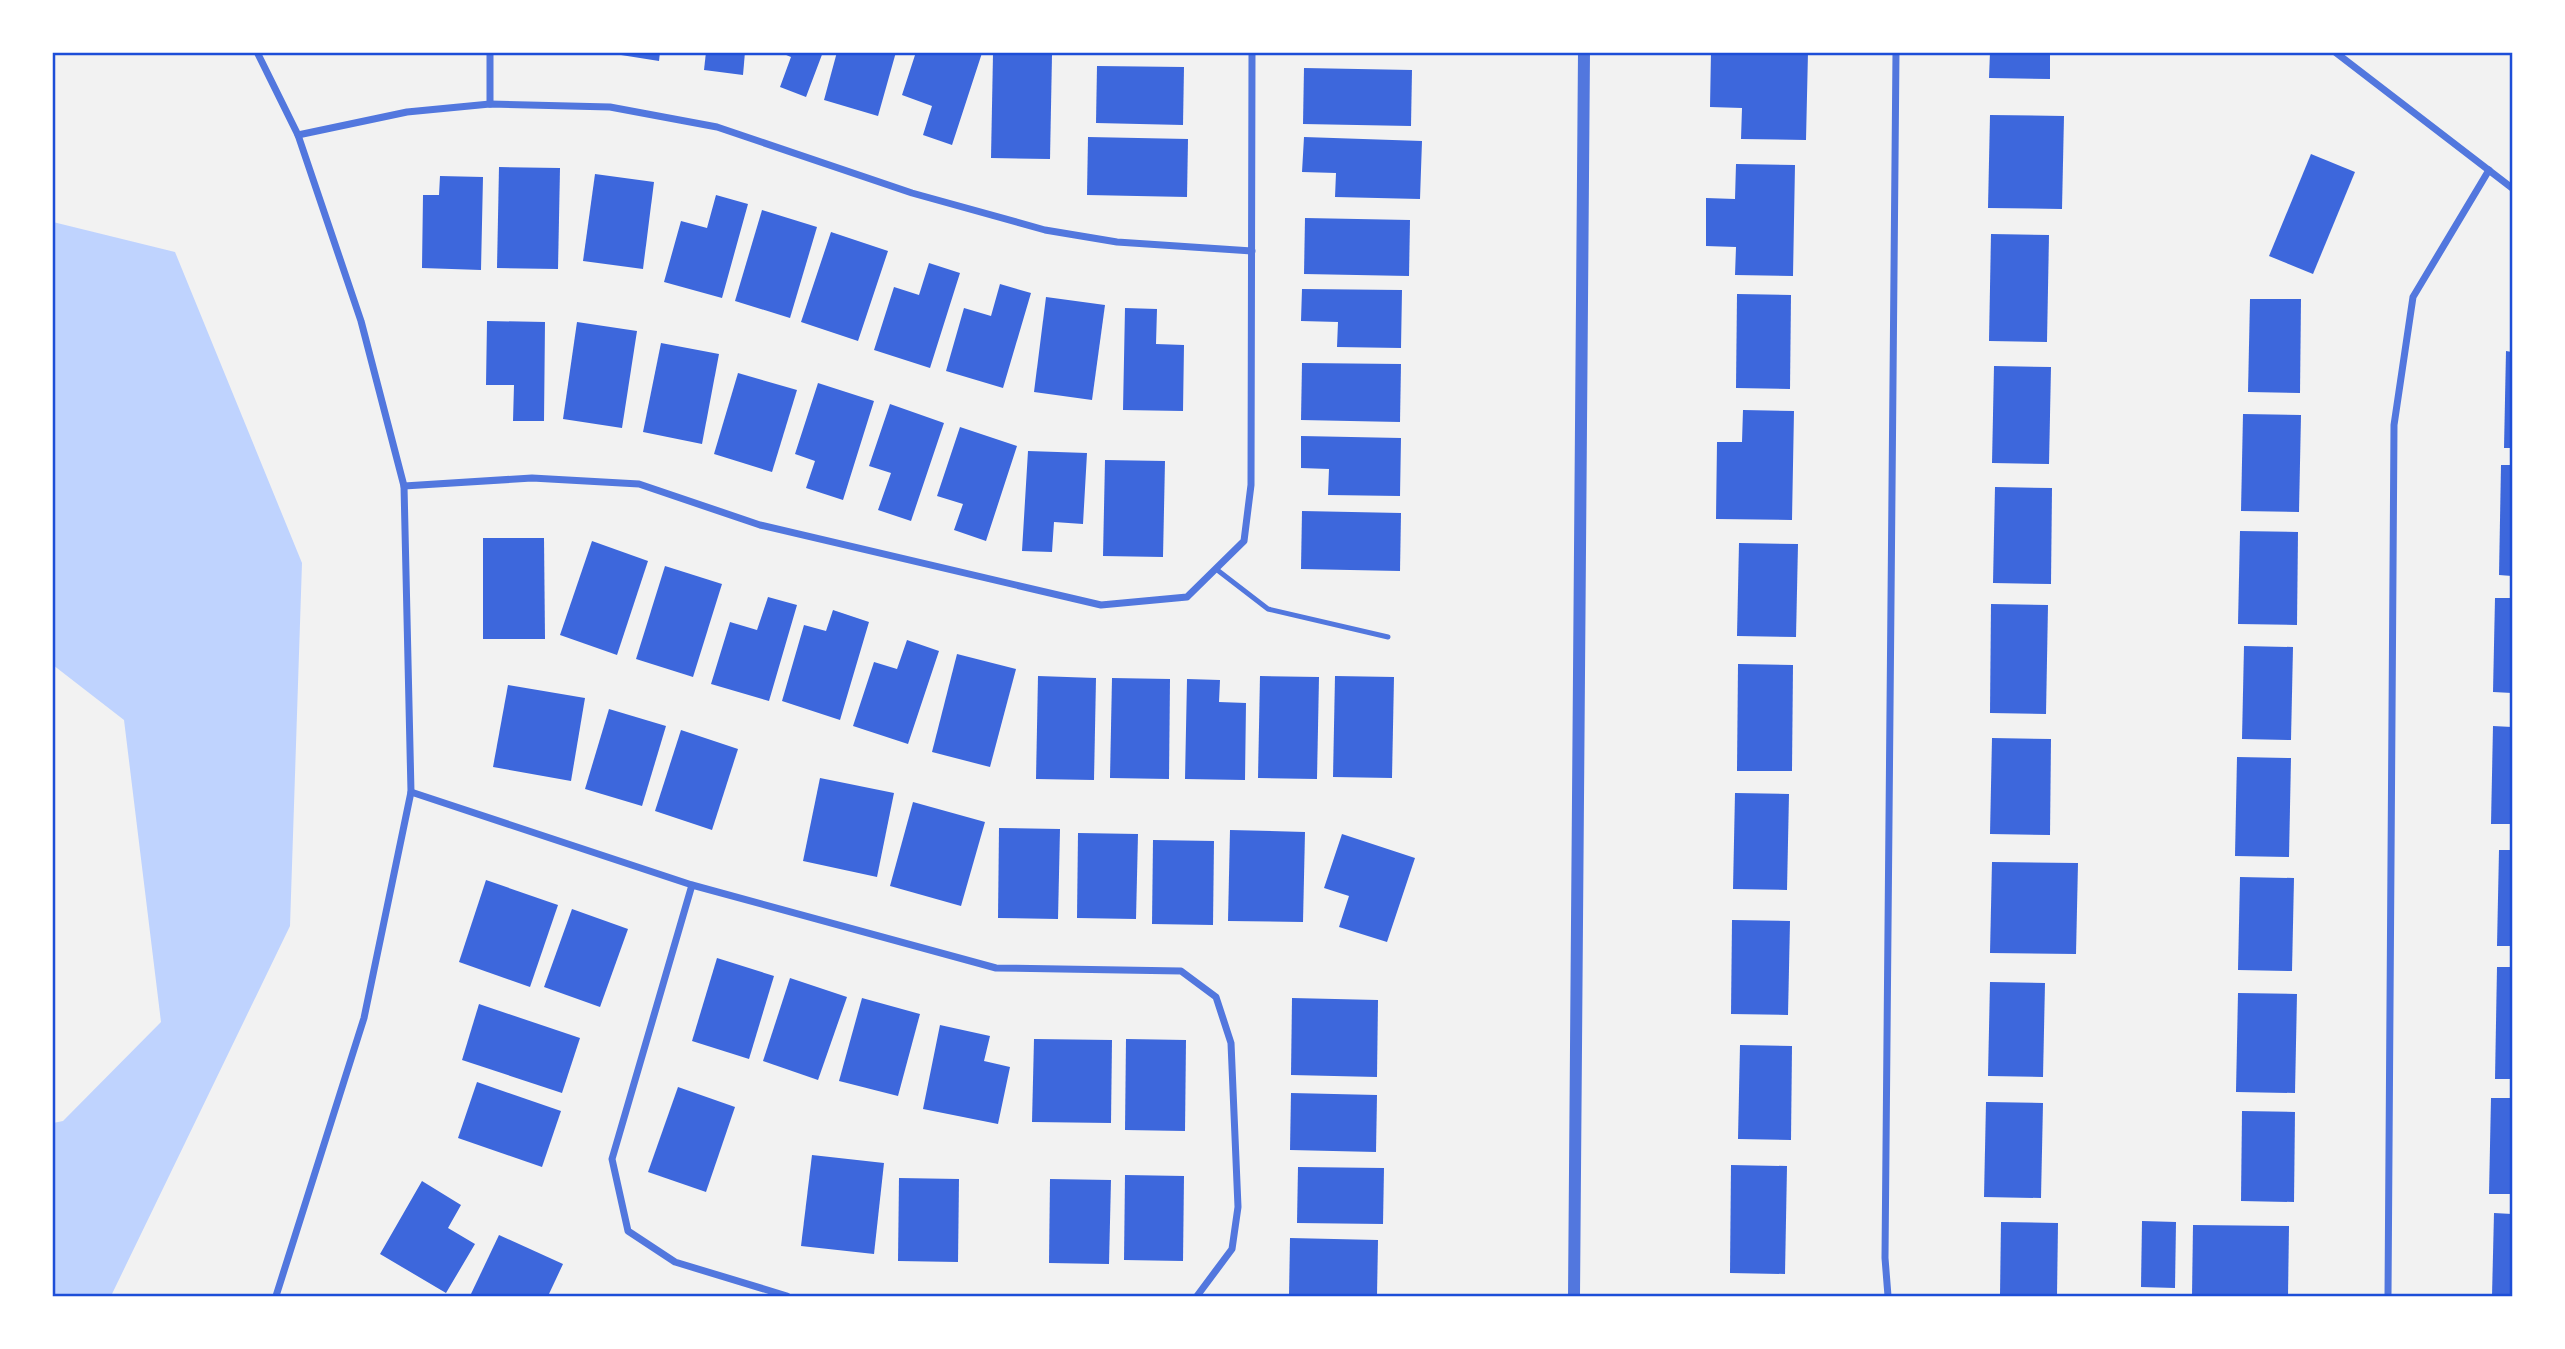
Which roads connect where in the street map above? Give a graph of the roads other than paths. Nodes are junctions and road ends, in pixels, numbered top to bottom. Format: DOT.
graph roads {
  1 [pos="257,52"];
  2 [pos="490,52"];
  3 [pos="1252,52"];
  4 [pos="1584,52"];
  5 [pos="1896,52"];
  6 [pos="2335,52"];
  7 [pos="490,104"];
  8 [pos="298,135"];
  9 [pos="2489,170"];
  10 [pos="2512,188"];
  11 [pos="1252,251"];
  12 [pos="404,486"];
  13 [pos="1216,569"];
  14 [pos="1388,637"];
  15 [pos="411,792"];
  16 [pos="692,885"];
  17 [pos="276,1297"];
  18 [pos="787,1297"];
  19 [pos="1197,1297"];
  20 [pos="1574,1297"];
  21 [pos="1888,1297"];
  22 [pos="2388,1297"];
  1 -- 8 [label="street"];
  2 -- 7 [label="street"];
  3 -- 11 [label="street"];
  4 -- 20 [label="street"];
  5 -- 21 [label="street"];
  6 -- 9 [label="street"];
  7 -- 8 [label="street"];
  7 -- 11 [label="street"];
  8 -- 12 [label="street"];
  9 -- 10 [label="street"];
  9 -- 22 [label="street"];
  11 -- 13 [label="street"];
  12 -- 13 [label="street"];
  12 -- 15 [label="street"];
  13 -- 14 [label="lane"];
  15 -- 16 [label="street"];
  15 -- 17 [label="street"];
  16 -- 18 [label="street"];
  16 -- 19 [label="street"];
}
